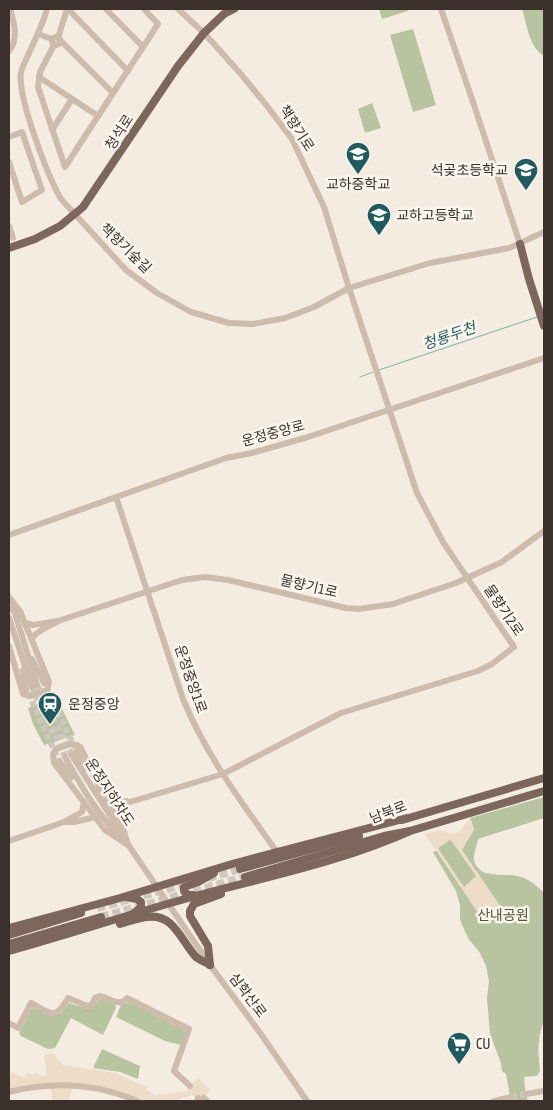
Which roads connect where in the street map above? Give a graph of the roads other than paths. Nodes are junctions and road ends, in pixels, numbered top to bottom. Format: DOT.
graph roads {
  1 [pos="10,9"];
  2 [pos="47,9"];
  3 [pos="68,9"];
  4 [pos="106,9"];
  5 [pos="144,9"];
  6 [pos="178,9"];
  7 [pos="234,9"];
  8 [pos="441,9"];
  9 [pos="204,33"];
  10 [pos="38,34"];
  11 [pos="56,40"];
  12 [pos="143,47"];
  13 [pos="9,51"];
  14 [pos="128,71"];
  15 [pos="39,77"];
  16 [pos="113,93"];
  17 [pos="72,99"];
  18 [pos="98,116"];
  19 [pos="52,130"];
  20 [pos="9,137"];
  21 [pos="9,162"];
  22 [pos="75,215"];
  23 [pos="9,226"];
  24 [pos="544,232"];
  25 [pos="13,238"];
  26 [pos="520,244"];
  27 [pos="9,248"];
  28 [pos="349,288"];
  29 [pos="544,326"];
  30 [pos="544,358"];
  31 [pos="389,410"];
  32 [pos="116,497"];
  33 [pos="9,530"];
  34 [pos="544,531"];
  35 [pos="18,532"];
  36 [pos="9,535"];
  37 [pos="9,541"];
  38 [pos="468,579"];
  39 [pos="148,590"];
  40 [pos="9,597"];
  41 [pos="9,604"];
  42 [pos="9,618"];
  43 [pos="58,621"];
  44 [pos="25,623"];
  45 [pos="31,639"];
  46 [pos="9,646"];
  47 [pos="223,774"];
  48 [pos="544,778"];
  49 [pos="544,791"];
  50 [pos="84,802"];
  51 [pos="130,802"];
  52 [pos="109,803"];
  53 [pos="118,816"];
  54 [pos="96,818"];
  55 [pos="407,818"];
  56 [pos="64,822"];
  57 [pos="410,831"];
  58 [pos="9,841"];
  59 [pos="127,844"];
  60 [pos="277,852"];
  61 [pos="226,866"];
  62 [pos="240,869"];
  63 [pos="281,873"];
  64 [pos="244,877"];
  65 [pos="156,887"];
  66 [pos="197,896"];
  67 [pos="120,898"];
  68 [pos="168,904"];
  69 [pos="97,908"];
  70 [pos="132,915"];
  71 [pos="101,917"];
  72 [pos="9,928"];
  73 [pos="79,931"];
  74 [pos="9,935"];
  75 [pos="9,944"];
  76 [pos="9,951"];
  77 [pos="210,965"];
  78 [pos="9,1023"];
  79 [pos="190,1086"];
  80 [pos="9,1092"];
  81 [pos="544,1092"];
  82 [pos="526,1094"];
  83 [pos="511,1097"];
  84 [pos="137,1101"];
  85 [pos="307,1101"];
  86 [pos="494,1101"];
  1 -- 13 [label="street"];
  2 -- 10 [label="street, 책향기숲길"];
  3 -- 11 [label="street"];
  3 -- 14 [label="street"];
  4 -- 12 [label="street"];
  5 -- 12 [label="street"];
  6 -- 9 [label="street, 책향기로"];
  7 -- 9 [label="main road, 청석로"];
  8 -- 26 [label="street"];
  9 -- 22 [label="main road, 청석로"];
  9 -- 28 [label="street, 책향기로"];
  10 -- 11 [label="street"];
  10 -- 22 [label="street, 책향기숲길"];
  11 -- 15 [label="street"];
  11 -- 16 [label="street"];
  12 -- 14 [label="street"];
  14 -- 16 [label="street"];
  15 -- 17 [label="street"];
  15 -- 19 [label="street"];
  16 -- 18 [label="street"];
  17 -- 18 [label="street"];
  17 -- 19 [label="street"];
  18 -- 19 [label="street"];
  20 -- 21 [label="street"];
  22 -- 27 [label="main road, 청석로"];
  22 -- 28 [label="street, 책향기숲길"];
  23 -- 25 [label="street"];
  24 -- 26 [label="street, 책향기숲길"];
  26 -- 28 [label="street, 책향기숲길"];
  26 -- 29 [label="main road"];
  28 -- 31 [label="street, 물향기2로"];
  30 -- 31 [label="street, 운정중앙로"];
  31 -- 32 [label="street, 운정중앙로"];
  31 -- 38 [label="street, 물향기2로"];
  32 -- 35 [label="street, 운정중앙로"];
  32 -- 39 [label="street, 운정중앙1로"];
  33 -- 35 [label="street"];
  34 -- 38 [label="street, 물향기1로"];
  35 -- 36 [label="street, 운정중앙로"];
  35 -- 37 [label="street"];
  38 -- 39 [label="street, 물향기1로"];
  38 -- 47 [label="street, 물향기2로"];
  39 -- 43 [label="street, 물향기1로"];
  39 -- 47 [label="street, 운정중앙1로"];
  40 -- 44 [label="street"];
  41 -- 42 [label="street"];
  43 -- 44 [label="street"];
  43 -- 45 [label="street"];
  44 -- 45 [label="street"];
  45 -- 46 [label="street"];
  47 -- 51 [label="street, 물향기2로"];
  47 -- 60 [label="street, 운정중앙1로"];
  48 -- 55 [label="main road, 남북로"];
  49 -- 57 [label="main road, 남북로"];
  50 -- 52 [label="street"];
  50 -- 54 [label="street"];
  50 -- 56 [label="street"];
  51 -- 52 [label="street, 물향기2로"];
  51 -- 53 [label="street"];
  52 -- 53 [label="street"];
  53 -- 59 [label="street"];
  54 -- 56 [label="street"];
  54 -- 59 [label="street"];
  55 -- 60 [label="main road"];
  55 -- 62 [label="main road, 남북로"];
  56 -- 58 [label="street"];
  57 -- 63 [label="main road"];
  57 -- 64 [label="main road, 남북로"];
  59 -- 59 [label="street, 운정지하차도"];
  59 -- 65 [label="street, 심학산로"];
  60 -- 61 [label="main road"];
  61 -- 65 [label="main road"];
  61 -- 66 [label="main road"];
  63 -- 66 [label="main road"];
  63 -- 77 [label="main road"];
  65 -- 67 [label="main road"];
  65 -- 68 [label="street, 심학산로"];
  66 -- 68 [label="main road"];
  67 -- 70 [label="main road"];
  67 -- 72 [label="main road"];
  68 -- 70 [label="main road"];
  68 -- 77 [label="street, 심학산로"];
  69 -- 74 [label="main road"];
  70 -- 73 [label="main road"];
  71 -- 75 [label="main road"];
  73 -- 76 [label="main road"];
  73 -- 77 [label="main road"];
  77 -- 85 [label="street, 심학산로"];
  78 -- 79 [label="street"];
  80 -- 84 [label="street"];
  81 -- 82 [label="street"];
  83 -- 86 [label="street"];
}
